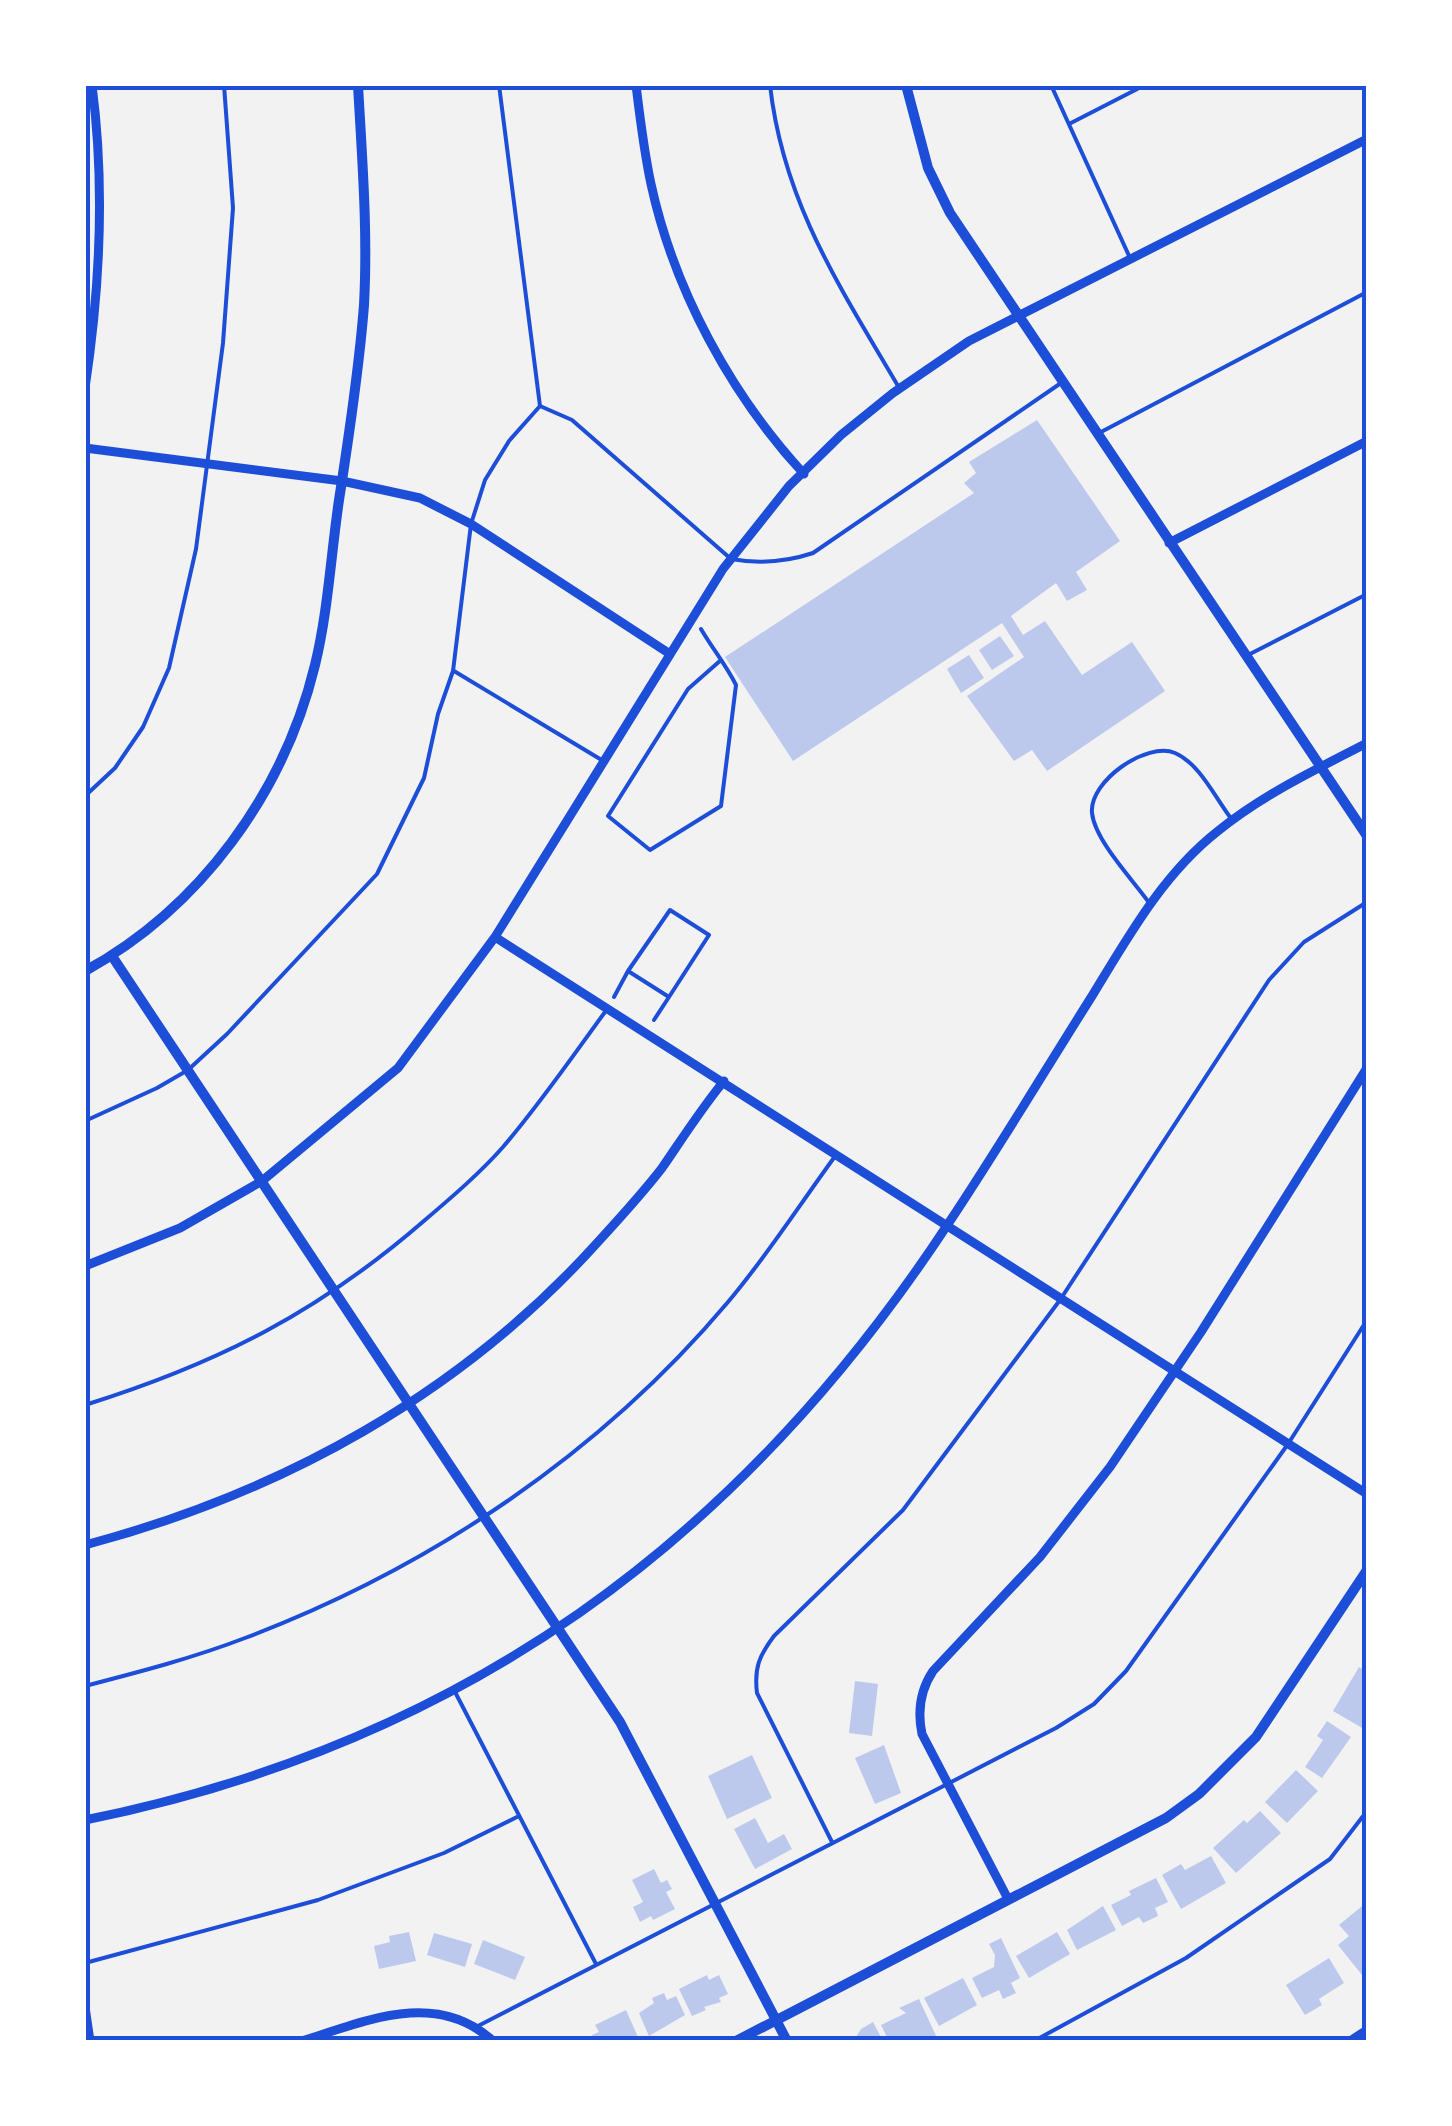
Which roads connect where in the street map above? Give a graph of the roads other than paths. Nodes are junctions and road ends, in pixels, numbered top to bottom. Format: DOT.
graph roads {
  1 [pos="92,85"];
  2 [pos="224,85"];
  3 [pos="358,85"];
  4 [pos="499,85"];
  5 [pos="636,85"];
  6 [pos="770,85"];
  7 [pos="906,85"];
  8 [pos="1052,85"];
  9 [pos="1145,85"];
  10 [pos="1069,124"];
  11 [pos="1367,139"];
  12 [pos="1130,260"];
  13 [pos="1367,292"];
  14 [pos="1017,317"];
  15 [pos="1062,384"];
  16 [pos="85,388"];
  17 [pos="899,388"];
  18 [pos="540,406"];
  19 [pos="1096,434"];
  20 [pos="1367,441"];
  21 [pos="85,448"];
  22 [pos="208,464"];
  23 [pos="804,474"];
  24 [pos="342,481"];
  25 [pos="471,524"];
  26 [pos="1169,543"];
  27 [pos="731,559"];
  28 [pos="1367,594"];
  29 [pos="670,654"];
  30 [pos="1246,656"];
  31 [pos="454,670"];
  32 [pos="1367,743"];
  33 [pos="604,762"];
  34 [pos="1320,767"];
  35 [pos="85,796"];
  36 [pos="1232,820"];
  37 [pos="1367,836"];
  38 [pos="1367,902"];
  39 [pos="1150,904"];
  40 [pos="496,937"];
  41 [pos="112,956"];
  42 [pos="85,972"];
  43 [pos="608,1008"];
  44 [pos="1367,1068"];
  45 [pos="188,1070"];
  46 [pos="724,1082"];
  47 [pos="85,1121"];
  48 [pos="836,1155"];
  49 [pos="262,1181"];
  50 [pos="946,1227"];
  51 [pos="85,1266"];
  52 [pos="336,1292"];
  53 [pos="1060,1300"];
  54 [pos="1367,1320"];
  55 [pos="1174,1373"];
  56 [pos="410,1403"];
  57 [pos="85,1405"];
  58 [pos="1288,1444"];
  59 [pos="1367,1494"];
  60 [pos="486,1516"];
  61 [pos="85,1545"];
  62 [pos="1367,1570"];
  63 [pos="560,1627"];
  64 [pos="85,1686"];
  65 [pos="454,1690"];
  66 [pos="947,1782"];
  67 [pos="1367,1810"];
  68 [pos="519,1816"];
  69 [pos="85,1820"];
  70 [pos="832,1842"];
  71 [pos="1008,1899"];
  72 [pos="716,1902"];
  73 [pos="85,1963"];
  74 [pos="596,1964"];
  75 [pos="85,2008"];
  76 [pos="776,2020"];
  77 [pos="476,2027"];
  78 [pos="1367,2030"];
  79 [pos="90,2041"];
  80 [pos="302,2041"];
  81 [pos="493,2041"];
  82 [pos="736,2041"];
  83 [pos="787,2041"];
  84 [pos="1034,2041"];
  85 [pos="1350,2041"];
  1 -- 16 [label="street"];
  2 -- 22 [label="lane"];
  3 -- 24 [label="street"];
  4 -- 18 [label="lane"];
  5 -- 23 [label="street"];
  6 -- 17 [label="lane"];
  7 -- 14 [label="street"];
  8 -- 10 [label="lane"];
  9 -- 10 [label="lane"];
  10 -- 12 [label="lane"];
  11 -- 12 [label="street"];
  12 -- 14 [label="street"];
  13 -- 19 [label="lane"];
  14 -- 15 [label="street"];
  14 -- 17 [label="street"];
  15 -- 19 [label="street"];
  15 -- 27 [label="lane"];
  17 -- 23 [label="street"];
  18 -- 25 [label="lane"];
  18 -- 27 [label="lane"];
  19 -- 26 [label="street"];
  20 -- 26 [label="street"];
  21 -- 22 [label="street"];
  22 -- 24 [label="street"];
  22 -- 35 [label="lane"];
  23 -- 27 [label="street"];
  24 -- 25 [label="street"];
  24 -- 41 [label="street"];
  25 -- 29 [label="street"];
  25 -- 31 [label="lane"];
  26 -- 30 [label="street"];
  27 -- 29 [label="street"];
  28 -- 30 [label="lane"];
  29 -- 33 [label="street"];
  30 -- 34 [label="street"];
  31 -- 33 [label="lane"];
  31 -- 45 [label="lane"];
  32 -- 34 [label="street"];
  33 -- 40 [label="street"];
  34 -- 36 [label="street"];
  34 -- 37 [label="street"];
  36 -- 39 [label="street"];
  36 -- 39 [label="lane"];
  38 -- 53 [label="lane"];
  39 -- 50 [label="street"];
  40 -- 43 [label="street"];
  40 -- 49 [label="street"];
  41 -- 42 [label="street"];
  41 -- 45 [label="street"];
  43 -- 46 [label="street"];
  43 -- 52 [label="lane"];
  44 -- 55 [label="street"];
  45 -- 47 [label="lane"];
  45 -- 49 [label="street"];
  46 -- 48 [label="street"];
  46 -- 56 [label="street"];
  48 -- 50 [label="street"];
  48 -- 60 [label="lane"];
  49 -- 51 [label="street"];
  49 -- 52 [label="street"];
  50 -- 53 [label="street"];
  50 -- 63 [label="street"];
  52 -- 56 [label="street"];
  52 -- 57 [label="lane"];
  53 -- 55 [label="street"];
  53 -- 70 [label="lane"];
  54 -- 58 [label="lane"];
  55 -- 58 [label="street"];
  55 -- 66 [label="street"];
  56 -- 60 [label="street"];
  56 -- 61 [label="street"];
  58 -- 59 [label="street"];
  58 -- 66 [label="lane"];
  60 -- 63 [label="street"];
  60 -- 64 [label="lane"];
  62 -- 71 [label="street"];
  63 -- 65 [label="street"];
  63 -- 72 [label="street"];
  65 -- 68 [label="lane"];
  65 -- 69 [label="street"];
  66 -- 70 [label="lane"];
  66 -- 71 [label="street"];
  67 -- 84 [label="lane"];
  68 -- 73 [label="lane"];
  68 -- 74 [label="lane"];
  70 -- 72 [label="lane"];
  71 -- 76 [label="street"];
  72 -- 74 [label="lane"];
  72 -- 76 [label="street"];
  74 -- 77 [label="lane"];
  75 -- 79 [label="street"];
  76 -- 82 [label="street"];
  76 -- 83 [label="street"];
  77 -- 80 [label="street"];
  77 -- 81 [label="street"];
  78 -- 85 [label="street"];
}
